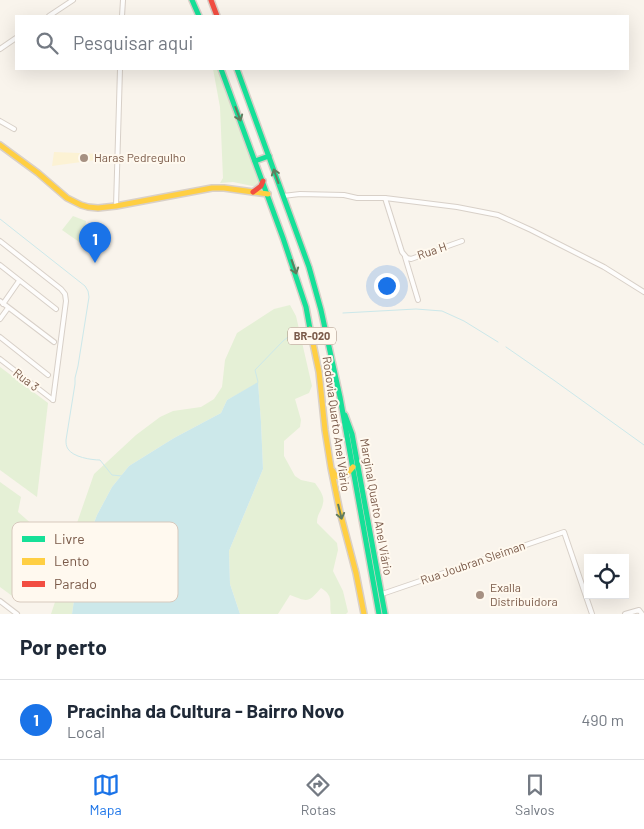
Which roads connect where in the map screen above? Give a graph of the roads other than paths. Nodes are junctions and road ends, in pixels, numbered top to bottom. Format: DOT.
graph roads {
  1 [pos="72,0"];
  2 [pos="123,0"];
  3 [pos="192,0"];
  4 [pos="211,0"];
  5 [pos="50,15"];
  6 [pos="122,15"];
  7 [pos="199,15"];
  8 [pos="217,15"];
  9 [pos="15,39"];
  10 [pos="0,49"];
  11 [pos="120,70"];
  12 [pos="221,70"];
  13 [pos="237,70"];
  14 [pos="0,121"];
  15 [pos="14,129"];
  16 [pos="0,145"];
  17 [pos="269,156"];
  18 [pos="255,161"];
  19 [pos="263,181"];
  20 [pos="253,192"];
  21 [pos="268,194"];
  22 [pos="283,196"];
  23 [pos="385,198"];
  24 [pos="116,206"];
  25 [pos="298,235"];
  26 [pos="284,238"];
  27 [pos="0,241"];
  28 [pos="462,241"];
  29 [pos="405,257"];
  30 [pos="0,265"];
  31 [pos="20,281"];
  32 [pos="644,292"];
  33 [pos="418,300"];
  34 [pos="2,302"];
  35 [pos="8,308"];
  36 [pos="56,309"];
  37 [pos="0,319"];
  38 [pos="0,337"];
  39 [pos="54,342"];
  40 [pos="0,359"];
  41 [pos="48,375"];
  42 [pos="342,405"];
  43 [pos="353,467"];
  44 [pos="331,468"];
  45 [pos="382,594"];
  46 [pos="0,601"];
  47 [pos="642,613"];
  48 [pos="17,614"];
  49 [pos="364,614"];
  50 [pos="378,614"];
  51 [pos="385,614"];
  52 [pos="592,614"];
  53 [pos="625,614"];
  1 -- 5 [label="street"];
  2 -- 6 [label="street"];
  3 -- 7 [label="main road"];
  4 -- 8 [label="main road"];
  9 -- 10 [label="street"];
  11 -- 24 [label="street"];
  12 -- 18 [label="main road, Rodovia Quarto Anel Viário / BR-020, one-way"];
  13 -- 17 [label="main road, Rodovia Quarto Anel Viário / BR-020"];
  14 -- 15 [label="street"];
  16 -- 24 [label="main road"];
  17 -- 18 [label="main road"];
  22 -- 17 [label="main road, Rodovia Quarto Anel Viário / BR-020, one-way"];
  18 -- 19 [label="main road, Rodovia Quarto Anel Viário / BR-020"];
  19 -- 20 [label="main road"];
  19 -- 21 [label="main road, Rodovia Quarto Anel Viário / BR-020"];
  20 -- 21 [label="main road"];
  20 -- 24 [label="main road"];
  21 -- 26 [label="main road, Rodovia Quarto Anel Viário / BR-020"];
  22 -- 23 [label="street"];
  22 -- 25 [label="main road, Rodovia Quarto Anel Viário / BR-020"];
  23 -- 29 [label="street, Rua H"];
  23 -- 32 [label="street"];
  25 -- 26 [label="main road"];
  25 -- 42 [label="main road, Rodovia Quarto Anel Viário / BR-020"];
  26 -- 44 [label="main road, Rodovia Quarto Anel Viário / BR-020, one-way"];
  27 -- 40 [label="street, Rua 3"];
  28 -- 29 [label="street, Rua H"];
  29 -- 33 [label="street"];
  30 -- 31 [label="street"];
  31 -- 34 [label="street"];
  31 -- 36 [label="street"];
  34 -- 35 [label="street"];
  35 -- 37 [label="street"];
  35 -- 39 [label="street"];
  38 -- 41 [label="street"];
  42 -- 43 [label="main road, Rodovia Quarto Anel Viário / BR-020"];
  42 -- 45 [label="main road, Marginal Quarto Anel Viário / BR-020"];
  43 -- 44 [label="main road"];
  43 -- 50 [label="main road, Rodovia Quarto Anel Viário / BR-020"];
  44 -- 49 [label="main road, Rodovia Quarto Anel Viário / BR-020, one-way"];
  45 -- 51 [label="main road, Marginal Quarto Anel Viário / BR-020"];
  45 -- 52 [label="street, Rua Joubran Sleiman"];
  46 -- 48 [label="street"];
  47 -- 53 [label="street"];
}
